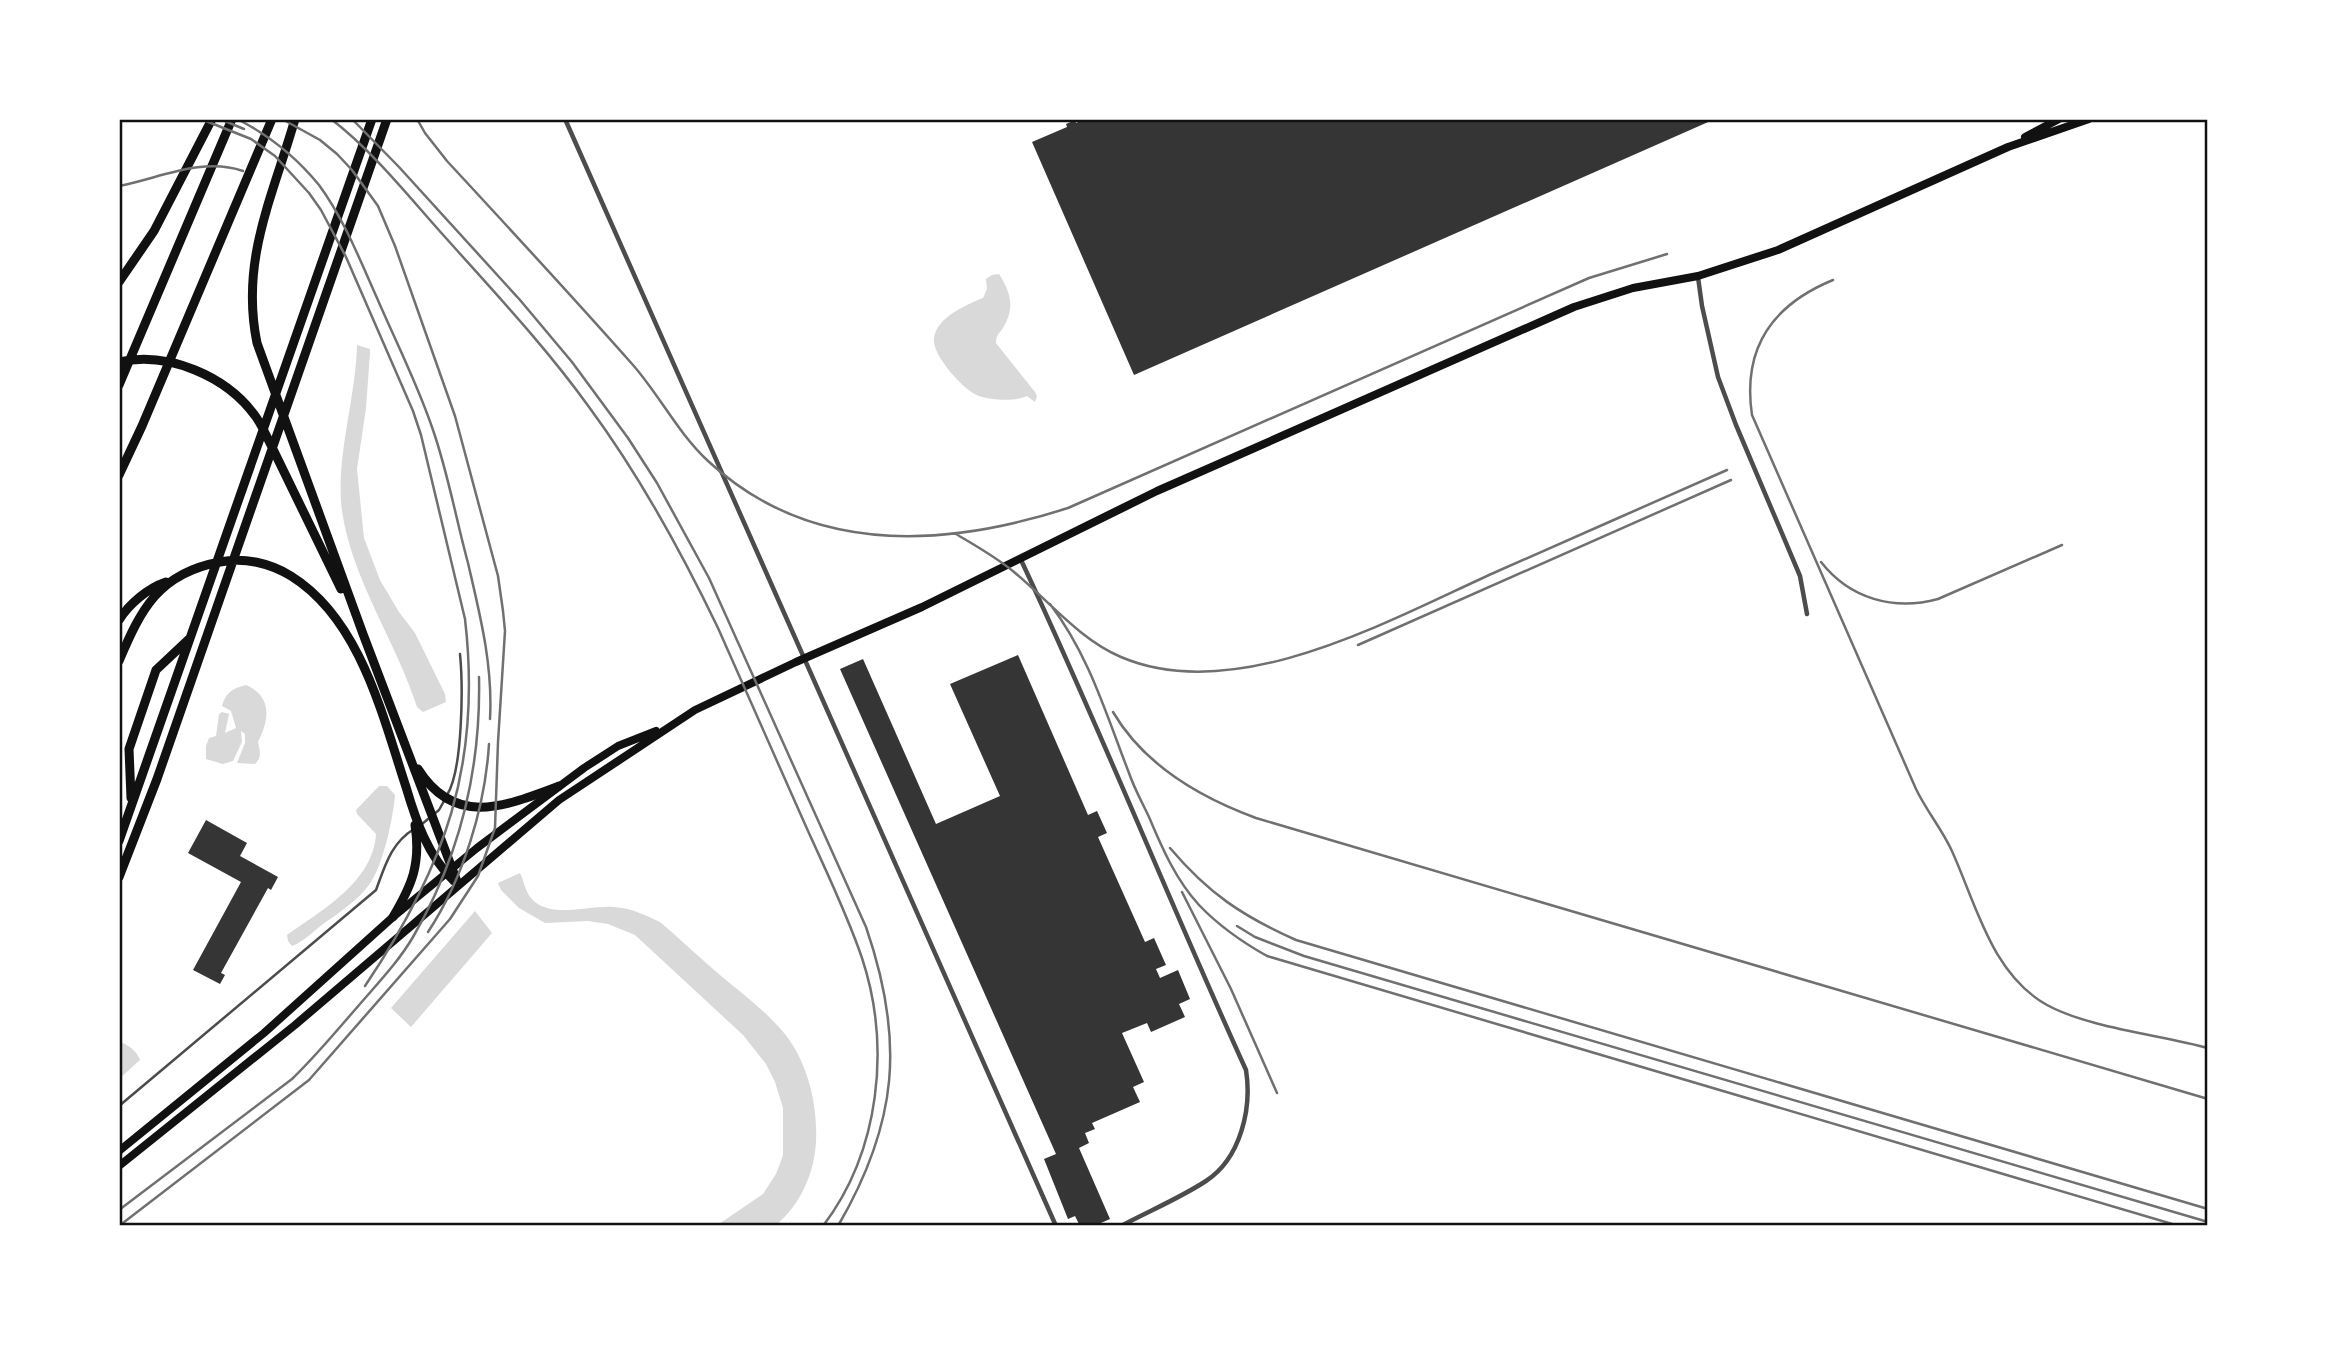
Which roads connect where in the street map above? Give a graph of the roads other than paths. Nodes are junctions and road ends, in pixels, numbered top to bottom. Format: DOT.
graph roads {
  1 [pos="212,119"];
  2 [pos="232,119"];
  3 [pos="272,119"];
  4 [pos="295,119"];
  5 [pos="372,119"];
  6 [pos="387,119"];
  7 [pos="565,119"];
  8 [pos="2059,119"];
  9 [pos="2089,119"];
  10 [pos="2008,147"];
  11 [pos="1698,276"];
  12 [pos="119,282"];
  13 [pos="119,362"];
  14 [pos="119,385"];
  15 [pos="119,475"];
  16 [pos="1021,560"];
  17 [pos="174,579"];
  18 [pos="979,582"];
  19 [pos="1807,614"];
  20 [pos="119,620"];
  21 [pos="363,634"];
  22 [pos="190,638"];
  23 [pos="460,653"];
  24 [pos="119,661"];
  25 [pos="807,661"];
  26 [pos="669,726"];
  27 [pos="410,757"];
  28 [pos="559,786"];
  29 [pos="131,805"];
  30 [pos="412,806"];
  31 [pos="119,841"];
  32 [pos="448,870"];
  33 [pos="119,877"];
  34 [pos="458,884"];
  35 [pos="393,917"];
  36 [pos="119,1106"];
  37 [pos="119,1151"];
  38 [pos="119,1167"];
  39 [pos="1056,1226"];
  40 [pos="1121,1226"];
  1 -- 12 [label="highway"];
  2 -- 14 [label="highway"];
  3 -- 15 [label="highway"];
  4 -- 21 [label="highway"];
  5 -- 22 [label="highway"];
  6 -- 33 [label="highway"];
  7 -- 25 [label="street"];
  8 -- 10 [label="main road"];
  9 -- 10 [label="main road"];
  10 -- 11 [label="main road"];
  11 -- 16 [label="main road"];
  11 -- 19 [label="street"];
  13 -- 21 [label="highway"];
  16 -- 26 [label="main road"];
  16 -- 40 [label="street"];
  17 -- 20 [label="highway"];
  17 -- 24 [label="highway"];
  17 -- 30 [label="highway"];
  18 -- 25 [label="street"];
  21 -- 27 [label="highway"];
  22 -- 29 [label="highway"];
  22 -- 29 [label="highway"];
  23 -- 36 [label="lane"];
  25 -- 39 [label="street"];
  26 -- 28 [label="main road"];
  26 -- 34 [label="main road"];
  27 -- 28 [label="highway"];
  27 -- 32 [label="highway"];
  28 -- 32 [label="main road"];
  29 -- 31 [label="highway"];
  30 -- 32 [label="highway"];
  30 -- 35 [label="highway"];
  32 -- 34 [label="highway"];
  32 -- 35 [label="main road"];
  34 -- 38 [label="main road"];
  35 -- 37 [label="main road"];
}
